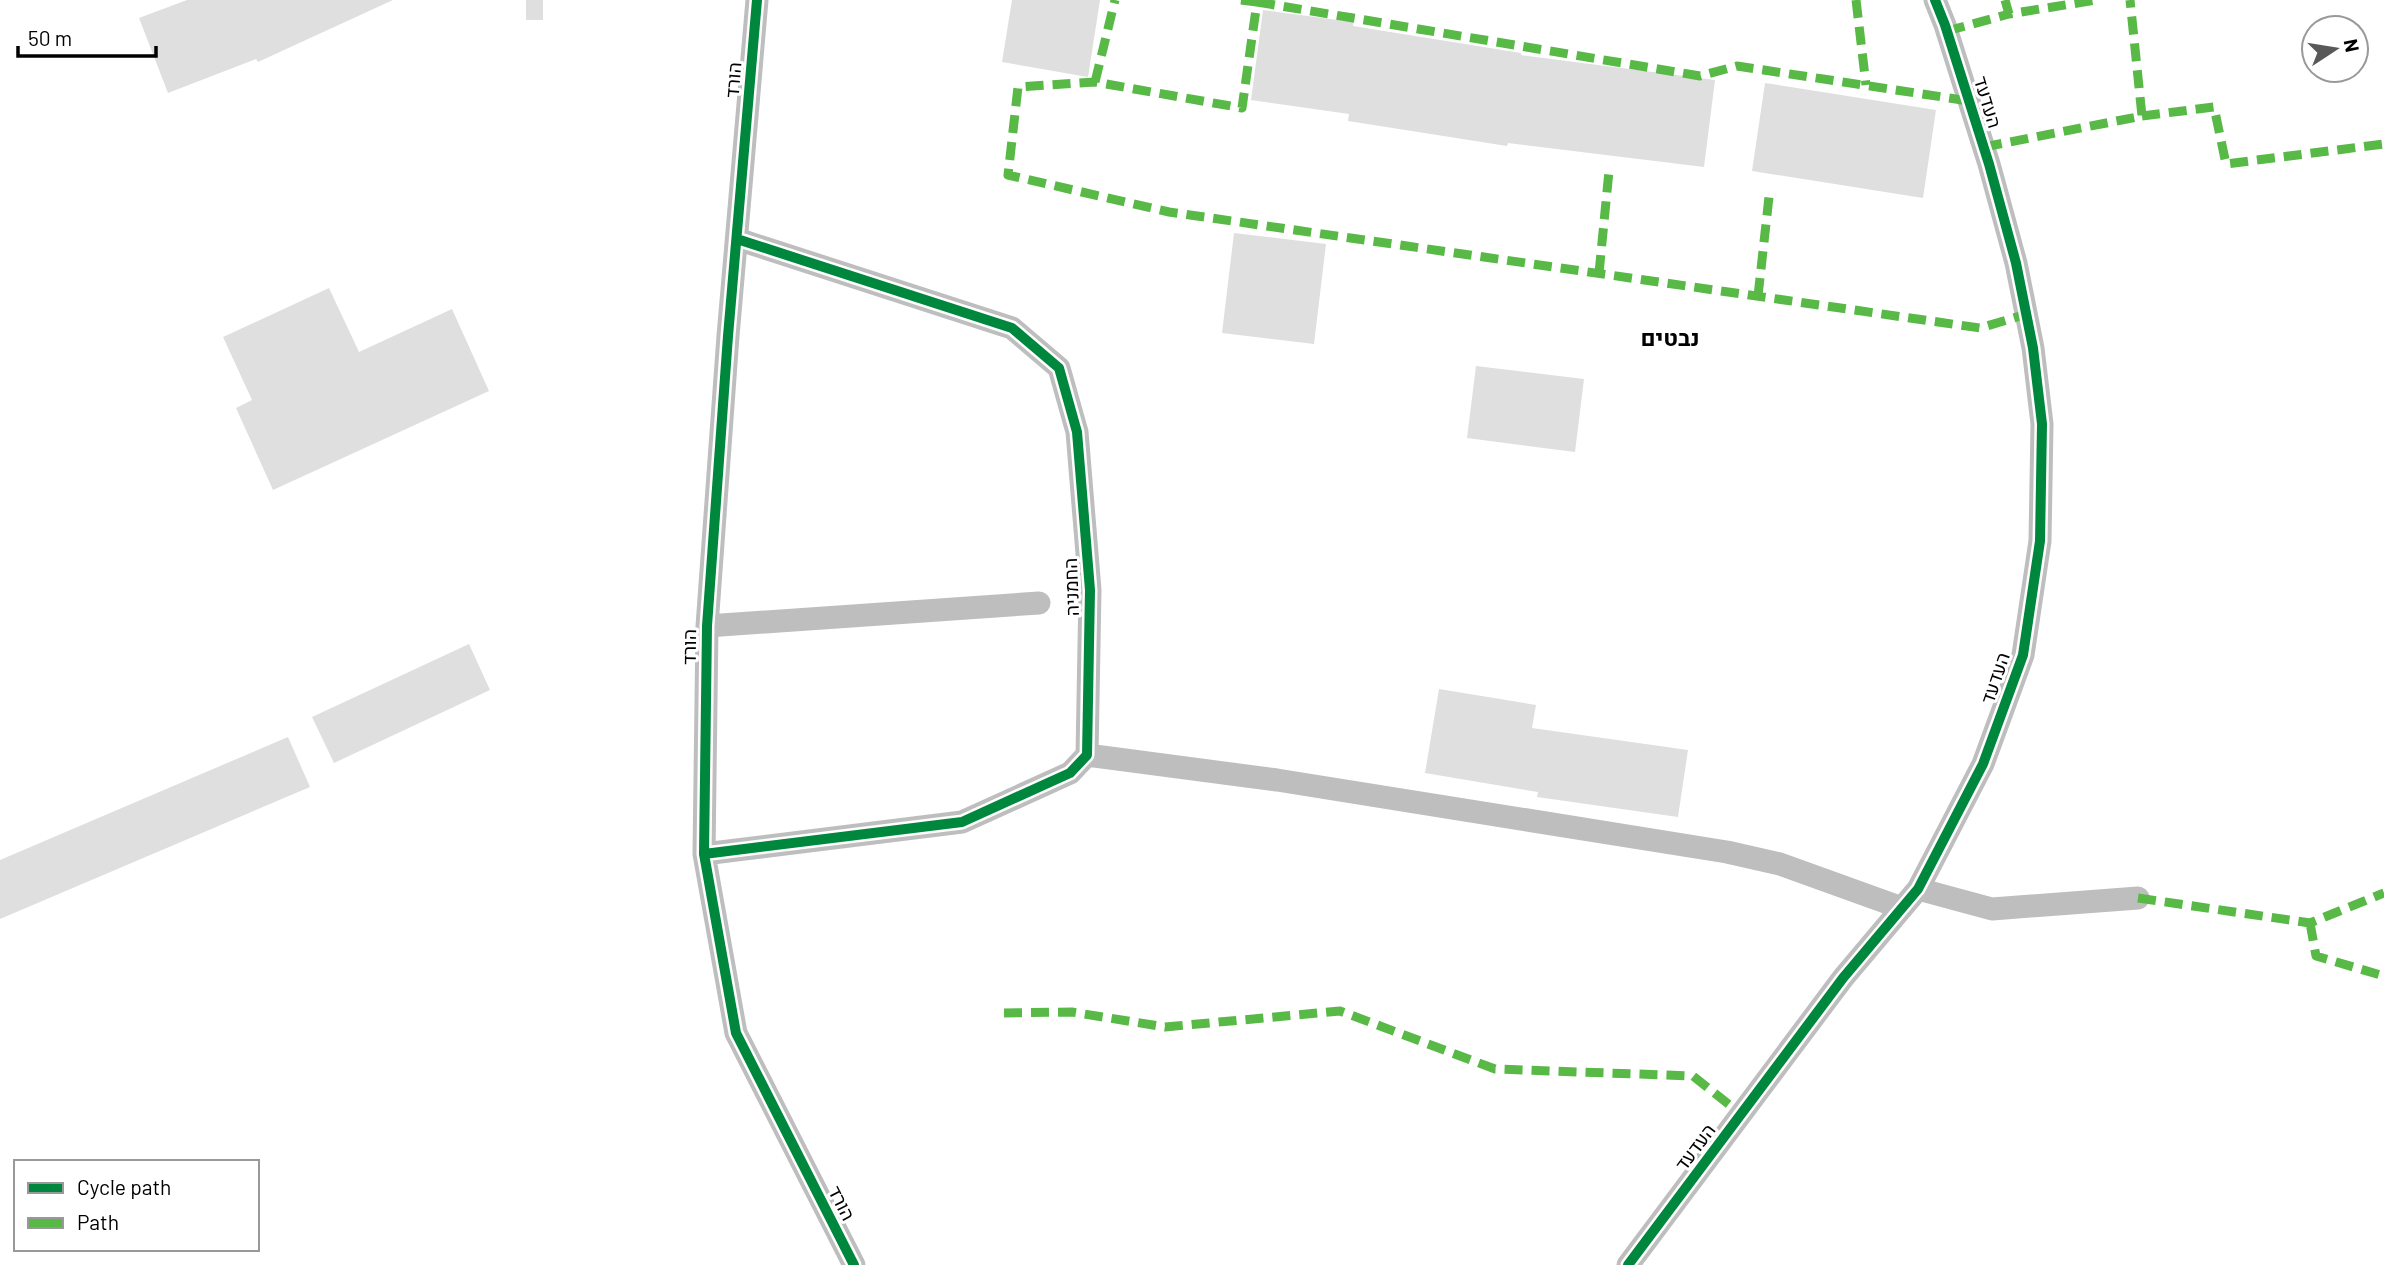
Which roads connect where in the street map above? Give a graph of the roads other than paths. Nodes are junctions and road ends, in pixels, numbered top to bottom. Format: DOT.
graph roads {
  1 [pos="757,0"];
  2 [pos="1936,0"];
  3 [pos="737,239"];
  4 [pos="1039,603"];
  5 [pos="707,626"];
  6 [pos="1087,755"];
  7 [pos="704,854"];
  8 [pos="1918,889"];
  9 [pos="2138,898"];
  10 [pos="1902,908"];
  11 [pos="854,1265"];
  12 [pos="1628,1265"];
  1 -- 3 [label="street, הורד"];
  2 -- 8 [label="street, העדעד"];
  3 -- 5 [label="street, הורד"];
  3 -- 6 [label="street, החמניה"];
  4 -- 5 [label="street"];
  5 -- 7 [label="street, הורד"];
  6 -- 7 [label="street"];
  6 -- 10 [label="street"];
  7 -- 11 [label="street, הורד"];
  8 -- 9 [label="street"];
  8 -- 10 [label="street, העדעד"];
  10 -- 12 [label="street, העדעד"];
}
